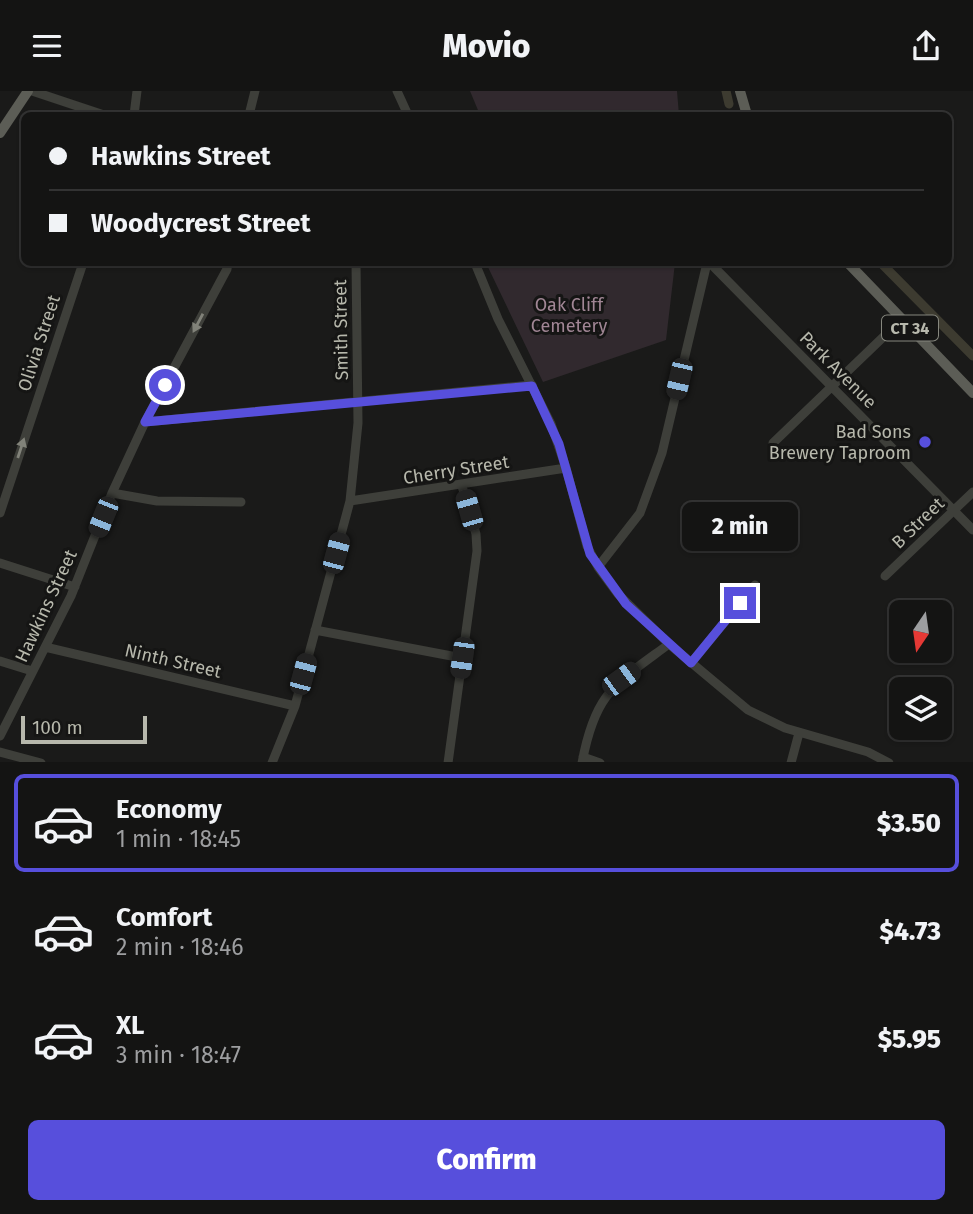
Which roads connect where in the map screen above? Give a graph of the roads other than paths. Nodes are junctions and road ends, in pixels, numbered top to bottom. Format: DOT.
graph roads {
  1 [pos="30,91"];
  2 [pos="137,91"];
  3 [pos="255,91"];
  4 [pos="740,91"];
  5 [pos="399,92"];
  6 [pos="95,112"];
  7 [pos="134,112"];
  8 [pos="250,112"];
  9 [pos="407,112"];
  10 [pos="746,112"];
  11 [pos="0,133"];
  12 [pos="82,266"];
  13 [pos="228,266"];
  14 [pos="356,266"];
  15 [pos="476,266"];
  16 [pos="708,266"];
  17 [pos="712,266"];
  18 [pos="851,266"];
  19 [pos="902,319"];
  20 [pos="532,386"];
  21 [pos="830,386"];
  22 [pos="973,393"];
  23 [pos="358,403"];
  24 [pos="145,422"];
  25 [pos="773,443"];
  26 [pos="566,468"];
  27 [pos="462,486"];
  28 [pos="973,492"];
  29 [pos="112,493"];
  30 [pos="350,501"];
  31 [pos="241,502"];
  32 [pos="954,510"];
  33 [pos="0,513"];
  34 [pos="973,530"];
  35 [pos="0,563"];
  36 [pos="598,567"];
  37 [pos="885,576"];
  38 [pos="755,585"];
  39 [pos="75,587"];
  40 [pos="315,630"];
  41 [pos="669,644"];
  42 [pos="45,647"];
  43 [pos="462,658"];
  44 [pos="0,660"];
  45 [pos="691,663"];
  46 [pos="32,671"];
  47 [pos="295,706"];
  48 [pos="799,733"];
  49 [pos="0,736"];
  50 [pos="0,752"];
  51 [pos="582,760"];
  52 [pos="41,762"];
  53 [pos="272,762"];
  54 [pos="448,762"];
  55 [pos="600,762"];
  56 [pos="791,762"];
  57 [pos="889,762"];
  1 -- 6 [label="street"];
  1 -- 11 [label="main road"];
  2 -- 7 [label="street"];
  3 -- 8 [label="street"];
  4 -- 10 [label="main road"];
  5 -- 9 [label="street"];
  33 -- 12 [label="street, Olivia Street, one-way"];
  13 -- 24 [label="street, Hawkins Street, one-way"];
  14 -- 23 [label="street, Smith Street"];
  15 -- 20 [label="street"];
  16 -- 36 [label="street"];
  17 -- 21 [label="street, Park Avenue"];
  18 -- 19 [label="main road, CT 34"];
  19 -- 21 [label="street"];
  19 -- 22 [label="main road, CT 34"];
  20 -- 23 [label="street"];
  20 -- 26 [label="street"];
  21 -- 25 [label="street"];
  21 -- 32 [label="street, Park Avenue"];
  23 -- 24 [label="street"];
  23 -- 30 [label="street, Smith Street"];
  24 -- 29 [label="street, Hawkins Street"];
  26 -- 27 [label="street, Cherry Street"];
  26 -- 36 [label="street"];
  27 -- 30 [label="street, Cherry Street"];
  27 -- 43 [label="street"];
  28 -- 32 [label="street, B Street"];
  29 -- 31 [label="street"];
  29 -- 39 [label="street, Hawkins Street"];
  30 -- 40 [label="street, Smith Street"];
  32 -- 34 [label="street, Park Avenue"];
  32 -- 37 [label="street, B Street"];
  35 -- 39 [label="street"];
  36 -- 41 [label="street"];
  38 -- 45 [label="street"];
  39 -- 42 [label="street, Hawkins Street"];
  40 -- 43 [label="street"];
  40 -- 47 [label="street, Smith Street"];
  41 -- 45 [label="street"];
  41 -- 51 [label="street"];
  42 -- 46 [label="street, Hawkins Street"];
  42 -- 47 [label="street, Ninth Street"];
  43 -- 54 [label="street"];
  44 -- 46 [label="street"];
  45 -- 48 [label="street"];
  46 -- 49 [label="street, Hawkins Street"];
  47 -- 53 [label="street, Smith Street"];
  48 -- 56 [label="street"];
  48 -- 57 [label="street"];
  50 -- 52 [label="street"];
  51 -- 55 [label="street"];
}
